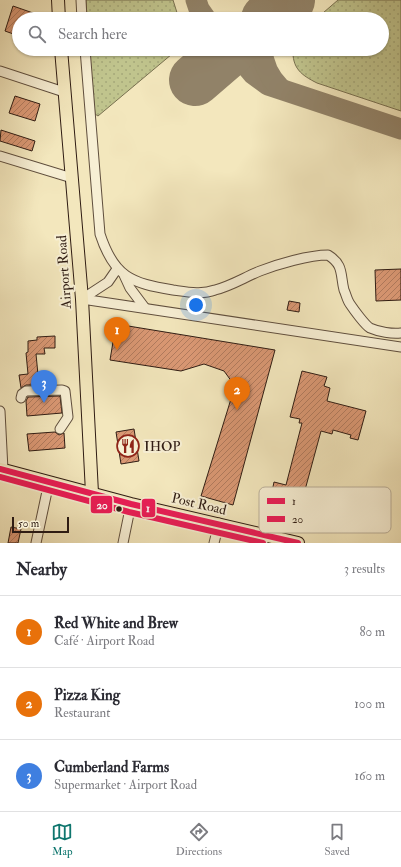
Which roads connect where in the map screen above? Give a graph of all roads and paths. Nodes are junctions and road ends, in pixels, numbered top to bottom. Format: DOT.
graph roads {
  1 [pos="58,0"];
  2 [pos="81,0"];
  3 [pos="59,12"];
  4 [pos="82,12"];
  5 [pos="61,56"];
  6 [pos="86,56"];
  7 [pos="0,71"];
  8 [pos="64,92"];
  9 [pos="0,156"];
  10 [pos="72,178"];
  11 [pos="118,269"];
  12 [pos="124,275"];
  13 [pos="82,299"];
  14 [pos="144,308"];
  15 [pos="401,333"];
  16 [pos="401,348"];
  17 [pos="21,398"];
  18 [pos="0,412"];
  19 [pos="60,429"];
  20 [pos="1,470"];
  21 [pos="49,482"];
  22 [pos="92,493"];
  23 [pos="131,504"];
  24 [pos="219,523"];
  25 [pos="36,543"];
  26 [pos="123,543"];
  27 [pos="214,543"];
  28 [pos="298,543"];
  1 -- 3 [label="main road"];
  2 -- 4 [label="street"];
  5 -- 8 [label="main road, Airport Road"];
  6 -- 11 [label="street"];
  7 -- 8 [label="street"];
  8 -- 10 [label="main road, Airport Road"];
  9 -- 10 [label="street"];
  10 -- 13 [label="main road, Airport Road"];
  11 -- 12 [label="street"];
  11 -- 13 [label="street"];
  12 -- 14 [label="street"];
  12 -- 15 [label="street"];
  13 -- 14 [label="street"];
  13 -- 22 [label="main road, Airport Road"];
  14 -- 16 [label="street"];
  17 -- 19 [label="street"];
  18 -- 20 [label="street"];
  20 -- 21 [label="main road, Post Road"];
  21 -- 22 [label="main road, Post Road"];
  21 -- 25 [label="street"];
  22 -- 23 [label="main road, Post Road"];
  23 -- 24 [label="main road, Post Road"];
  23 -- 26 [label="street"];
  24 -- 27 [label="street"];
  24 -- 28 [label="main road, Post Road"];
}
